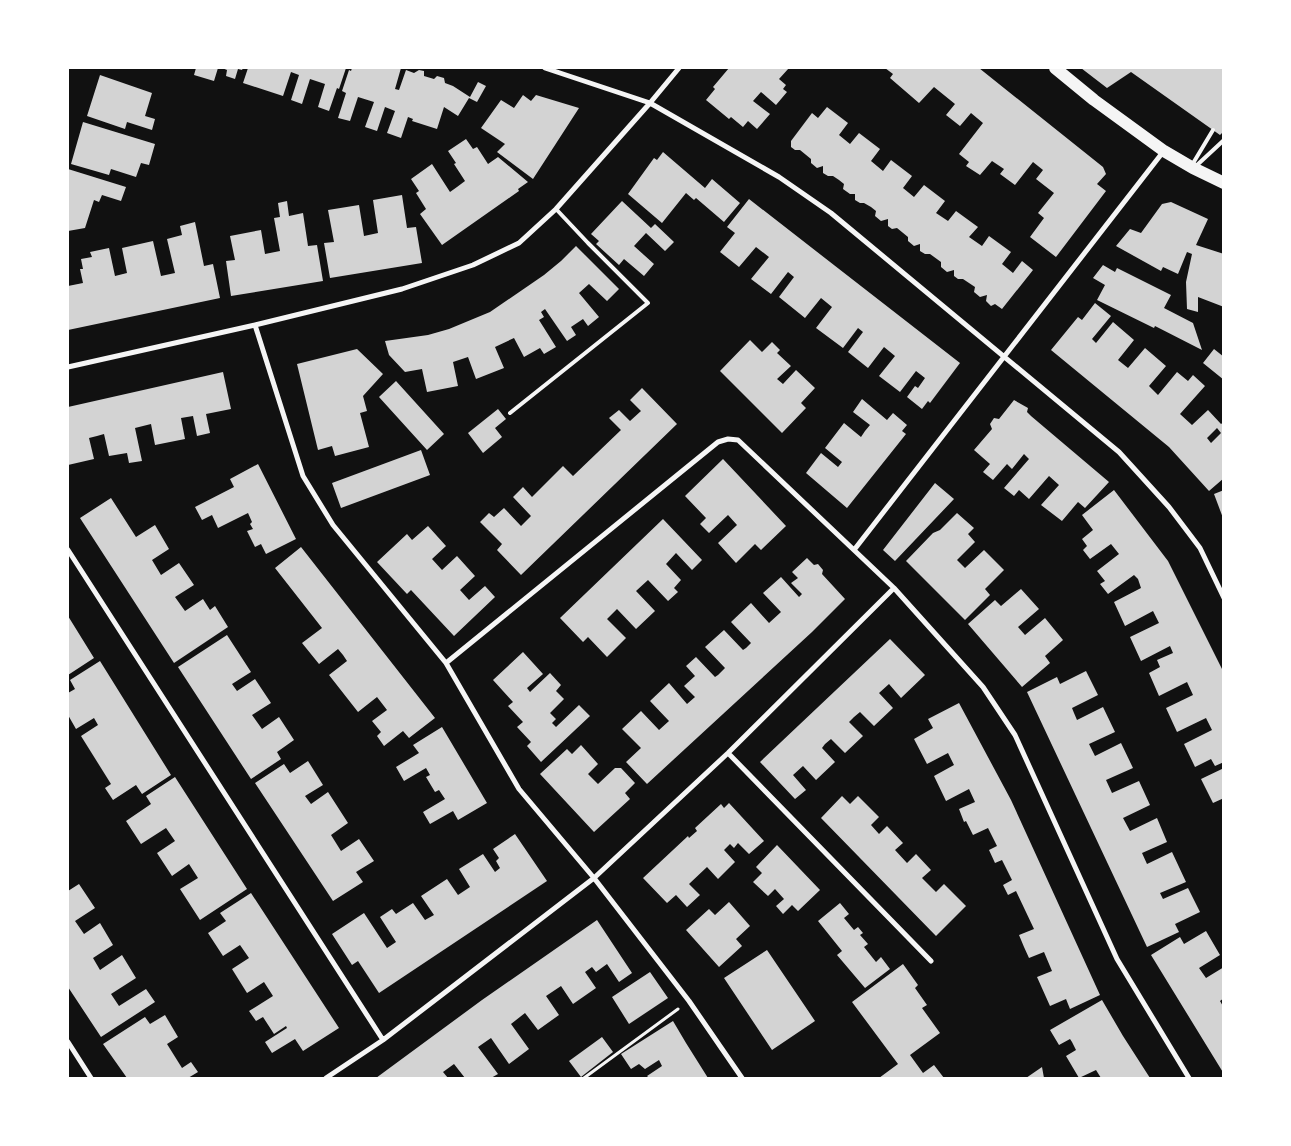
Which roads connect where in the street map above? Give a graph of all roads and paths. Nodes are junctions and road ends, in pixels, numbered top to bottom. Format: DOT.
graph roads {
  1 [pos="546,68"];
  2 [pos="679,68"];
  3 [pos="1055,68"];
  4 [pos="650,103"];
  5 [pos="1213,130"];
  6 [pos="1224,140"];
  7 [pos="1164,151"];
  8 [pos="1192,168"];
  9 [pos="1224,183"];
  10 [pos="556,209"];
  11 [pos="255,324"];
  12 [pos="1004,356"];
  13 [pos="68,367"];
  14 [pos="510,413"];
  15 [pos="68,550"];
  16 [pos="854,550"];
  17 [pos="894,588"];
  18 [pos="1224,598"];
  19 [pos="446,664"];
  20 [pos="728,753"];
  21 [pos="594,878"];
  22 [pos="931,961"];
  23 [pos="689,1001"];
  24 [pos="383,1040"];
  25 [pos="68,1042"];
  26 [pos="91,1078"];
  27 [pos="326,1078"];
  28 [pos="584,1078"];
  29 [pos="742,1078"];
  30 [pos="1189,1078"];
  1 -- 4 [label="street"];
  2 -- 4 [label="street"];
  3 -- 7 [label="main road"];
  4 -- 10 [label="street"];
  4 -- 12 [label="street"];
  5 -- 8 [label="lane"];
  6 -- 8 [label="lane"];
  7 -- 8 [label="main road"];
  7 -- 12 [label="street"];
  8 -- 9 [label="main road"];
  10 -- 11 [label="street"];
  10 -- 14 [label="lane"];
  11 -- 13 [label="street"];
  11 -- 19 [label="street"];
  12 -- 16 [label="street"];
  12 -- 18 [label="street"];
  15 -- 24 [label="street"];
  16 -- 17 [label="street"];
  16 -- 19 [label="street"];
  17 -- 20 [label="street"];
  17 -- 30 [label="street"];
  19 -- 21 [label="street"];
  20 -- 21 [label="street"];
  20 -- 22 [label="street"];
  21 -- 23 [label="street"];
  21 -- 24 [label="street"];
  23 -- 28 [label="path"];
  23 -- 29 [label="street"];
  24 -- 27 [label="street"];
  25 -- 26 [label="street"];
}
